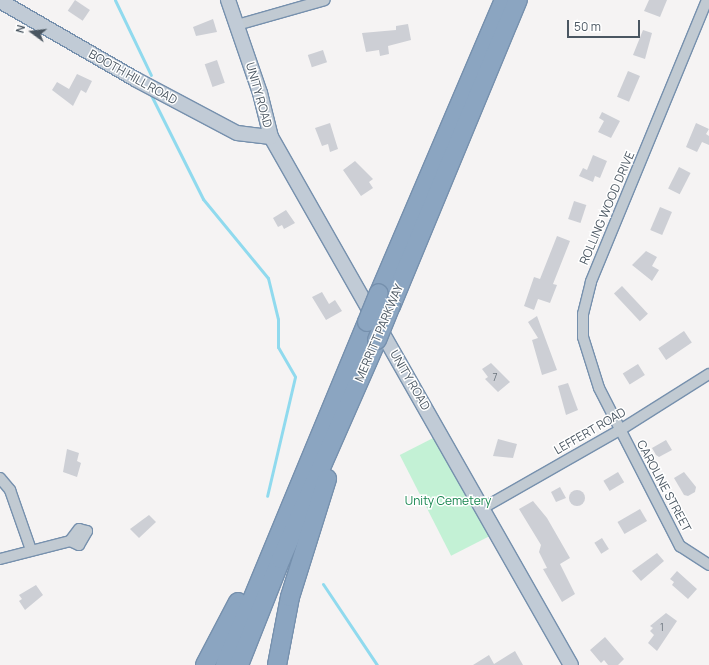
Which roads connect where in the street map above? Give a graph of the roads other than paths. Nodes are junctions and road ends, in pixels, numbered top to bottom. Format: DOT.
graph roads {
  1 [pos="228,0"];
  2 [pos="325,0"];
  3 [pos="504,0"];
  4 [pos="518,0"];
  5 [pos="707,0"];
  6 [pos="0,1"];
  7 [pos="237,25"];
  8 [pos="271,137"];
  9 [pos="385,299"];
  10 [pos="709,374"];
  11 [pos="359,381"];
  12 [pos="620,430"];
  13 [pos="0,478"];
  14 [pos="483,508"];
  15 [pos="279,528"];
  16 [pos="70,541"];
  17 [pos="31,550"];
  18 [pos="0,559"];
  19 [pos="709,565"];
  20 [pos="205,665"];
  21 [pos="225,665"];
  22 [pos="239,665"];
  23 [pos="277,665"];
  24 [pos="571,665"];
  1 -- 7 [label="main road, UNITY ROAD"];
  2 -- 7 [label="street"];
  3 -- 9 [label="highway, MERRITT PARKWAY"];
  4 -- 9 [label="highway, MERRITT PARKWAY"];
  5 -- 12 [label="street, ROLLING WOOD DRIVE"];
  6 -- 8 [label="main road, BOOTH HILL ROAD"];
  7 -- 8 [label="main road, UNITY ROAD"];
  8 -- 14 [label="main road, UNITY ROAD"];
  9 -- 11 [label="highway, MERRITT PARKWAY, bridge"];
  9 -- 15 [label="highway, MERRITT PARKWAY, bridge"];
  10 -- 12 [label="street, LEFFERT ROAD"];
  11 -- 22 [label="highway, MERRITT PARKWAY"];
  11 -- 23 [label="highway"];
  12 -- 14 [label="street, LEFFERT ROAD"];
  12 -- 19 [label="street, CAROLINE STREET"];
  13 -- 17 [label="street"];
  14 -- 24 [label="main road, UNITY ROAD"];
  15 -- 20 [label="highway"];
  15 -- 21 [label="highway, MERRITT PARKWAY"];
  16 -- 17 [label="street"];
  17 -- 18 [label="street"];
}
